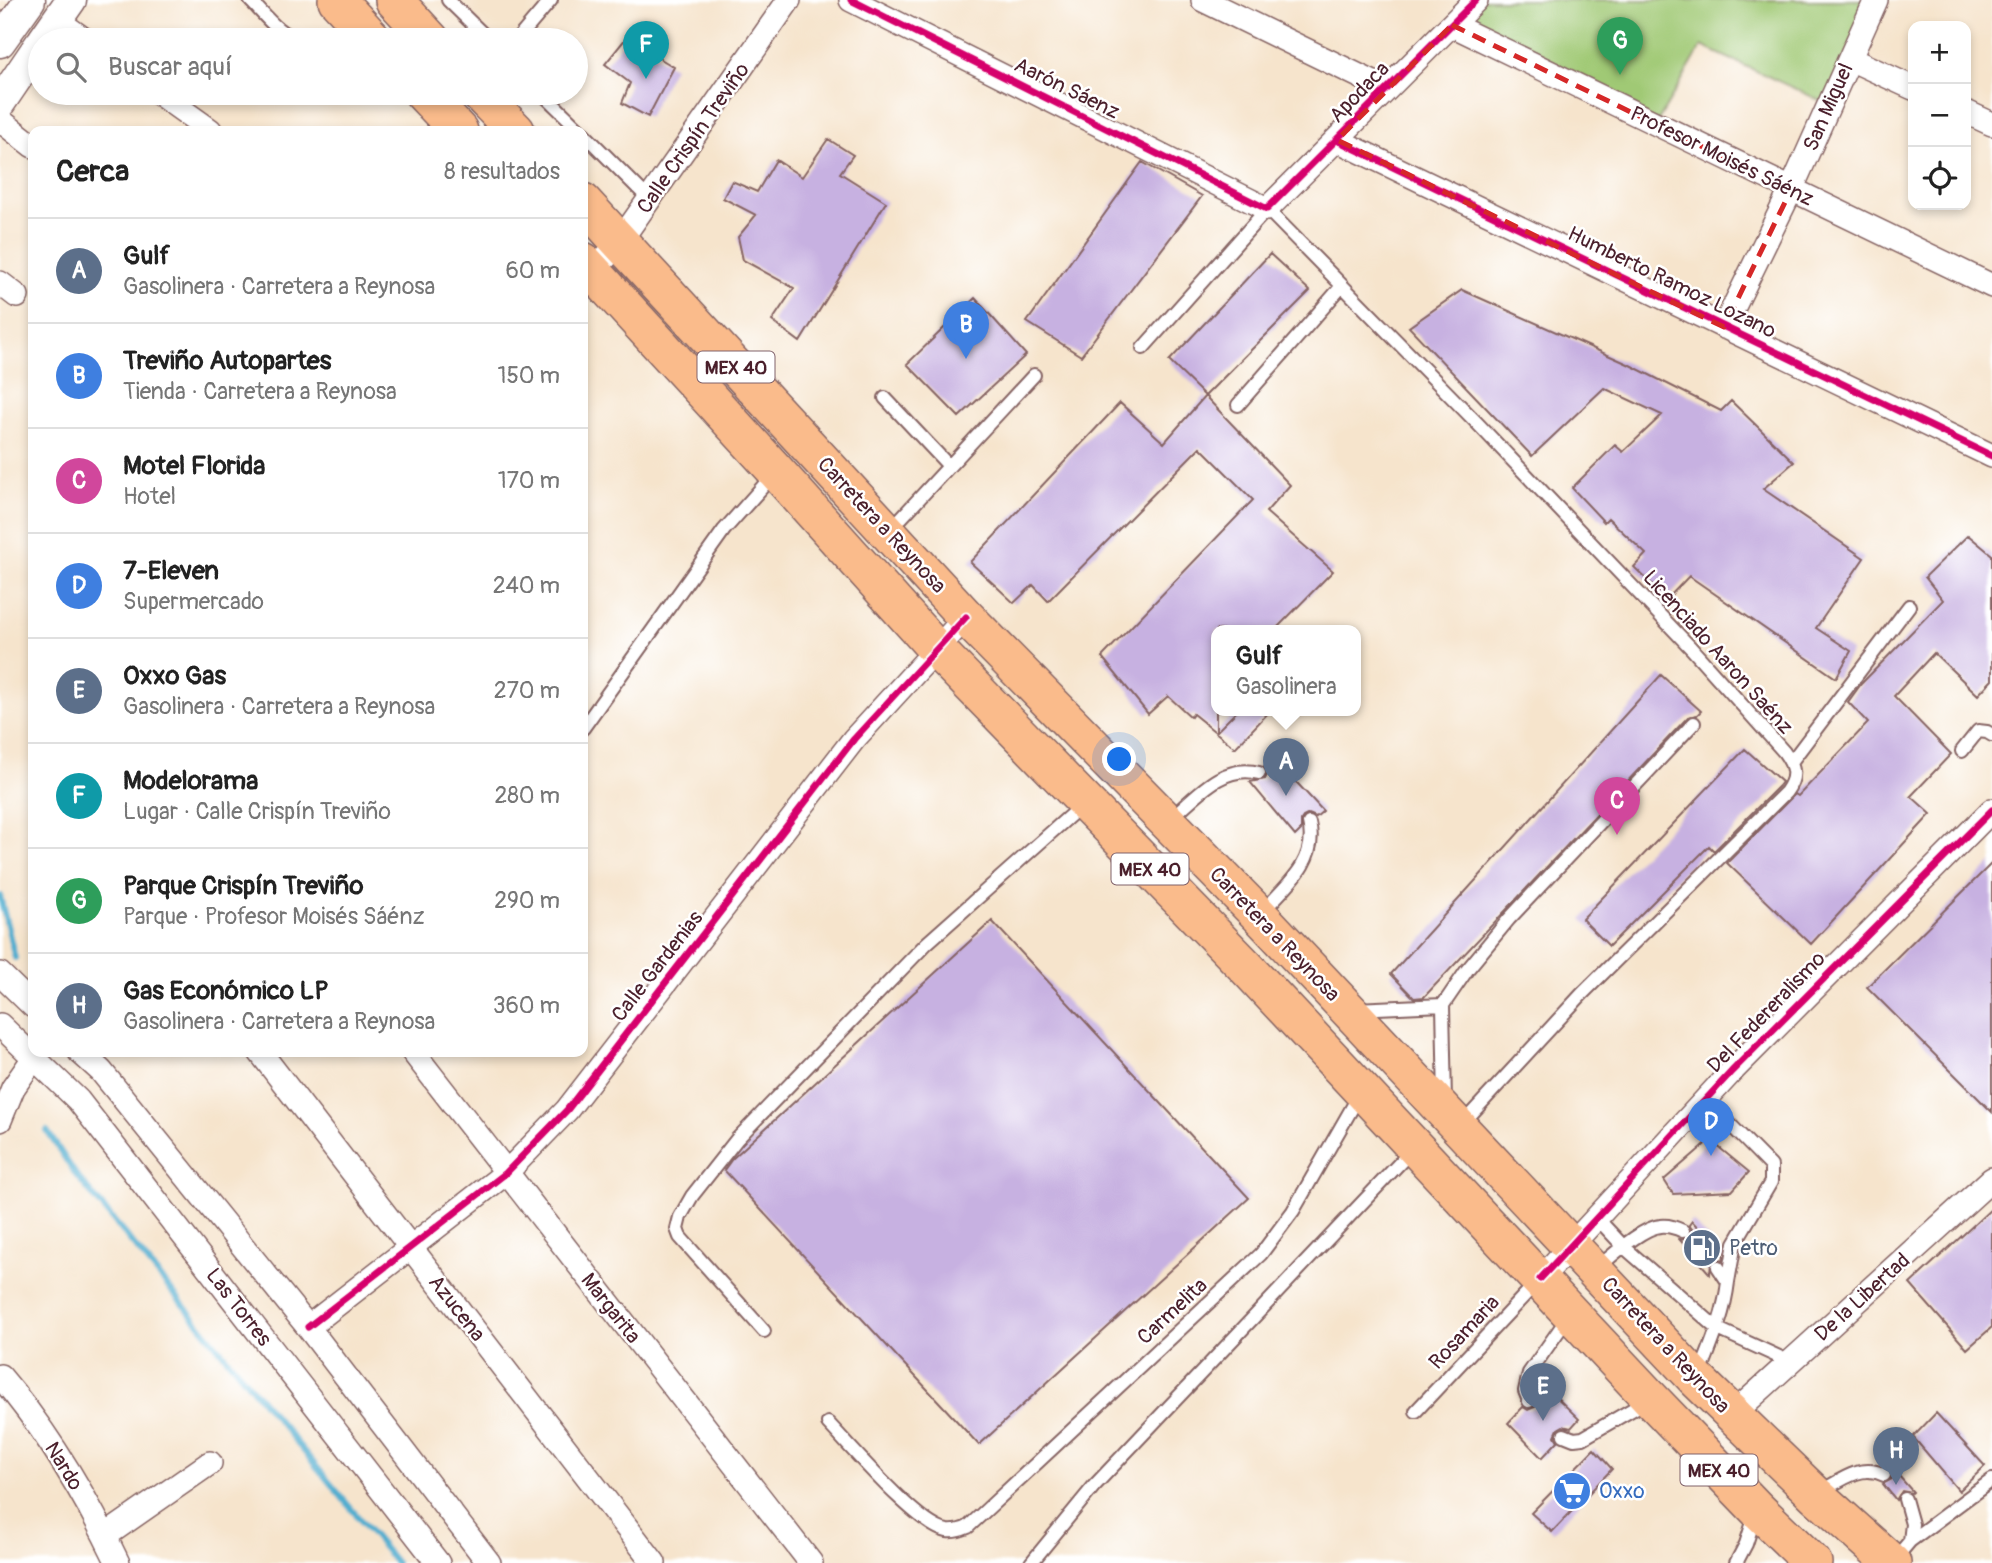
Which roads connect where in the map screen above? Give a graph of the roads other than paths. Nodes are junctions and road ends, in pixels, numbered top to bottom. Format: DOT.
graph roads {
  1 [pos="30,0"];
  2 [pos="250,0"];
  3 [pos="394,0"];
  4 [pos="448,0"];
  5 [pos="551,0"];
  6 [pos="789,0"];
  7 [pos="851,0"];
  8 [pos="1203,0"];
  9 [pos="1476,0"];
  10 [pos="1876,0"];
  11 [pos="1452,25"];
  12 [pos="278,28"];
  13 [pos="420,28"];
  14 [pos="477,28"];
  15 [pos="527,28"];
  16 [pos="0,42"];
  17 [pos="1850,59"];
  18 [pos="28,62"];
  19 [pos="1908,86"];
  20 [pos="1386,89"];
  21 [pos="0,103"];
  22 [pos="175,105"];
  23 [pos="434,105"];
  24 [pos="491,105"];
  25 [pos="553,105"];
  26 [pos="1971,114"];
  27 [pos="0,120"];
  28 [pos="1992,124"];
  29 [pos="204,126"];
  30 [pos="454,126"];
  31 [pos="511,126"];
  32 [pos="573,126"];
  33 [pos="1337,140"];
  34 [pos="588,141"];
  35 [pos="28,142"];
  36 [pos="1791,190"];
  37 [pos="649,199"];
  38 [pos="588,207"];
  39 [pos="1267,209"];
  40 [pos="620,242"];
  41 [pos="588,267"];
  42 [pos="1342,286"];
  43 [pos="1992,286"];
  44 [pos="1724,327"];
  45 [pos="1143,348"];
  46 [pos="1034,375"];
  47 [pos="885,398"];
  48 [pos="1238,405"];
  49 [pos="1992,456"];
  50 [pos="949,466"];
  51 [pos="776,471"];
  52 [pos="889,531"];
  53 [pos="1909,606"];
  54 [pos="966,617"];
  55 [pos="936,649"];
  56 [pos="588,721"];
  57 [pos="1695,723"];
  58 [pos="1992,735"];
  59 [pos="1962,751"];
  60 [pos="1791,762"];
  61 [pos="1259,773"];
  62 [pos="1085,803"];
  63 [pos="1992,810"];
  64 [pos="1167,821"];
  65 [pos="1309,823"];
  66 [pos="1259,915"];
  67 [pos="0,974"];
  68 [pos="28,1001"];
  69 [pos="1443,1005"];
  70 [pos="1347,1009"];
  71 [pos="0,1026"];
  72 [pos="28,1048"];
  73 [pos="34,1057"];
  74 [pos="39,1057"];
  75 [pos="86,1057"];
  76 [pos="264,1057"];
  77 [pos="417,1057"];
  78 [pos="1362,1091"];
  79 [pos="1706,1100"];
  80 [pos="1452,1119"];
  81 [pos="0,1120"];
  82 [pos="1415,1147"];
  83 [pos="506,1173"];
  84 [pos="1992,1180"];
  85 [pos="192,1184"];
  86 [pos="162,1208"];
  87 [pos="1596,1217"];
  88 [pos="1683,1231"];
  89 [pos="1624,1247"];
  90 [pos="411,1249"];
  91 [pos="1583,1257"];
  92 [pos="1717,1267"];
  93 [pos="1540,1279"];
  94 [pos="1728,1282"];
  95 [pos="1571,1313"];
  96 [pos="308,1327"];
  97 [pos="1718,1329"];
  98 [pos="764,1331"];
  99 [pos="1790,1362"];
  100 [pos="0,1376"];
  101 [pos="1697,1380"];
  102 [pos="1651,1399"];
  103 [pos="1529,1401"];
  104 [pos="1416,1411"];
  105 [pos="1732,1415"];
  106 [pos="828,1423"];
  107 [pos="1564,1435"];
  108 [pos="210,1463"];
  109 [pos="1884,1475"];
  110 [pos="1992,1480"];
  111 [pos="1816,1494"];
  112 [pos="1905,1499"];
  113 [pos="1757,1509"];
  114 [pos="105,1536"];
  115 [pos="1898,1555"];
  116 [pos="118,1563"];
  117 [pos="438,1563"];
  118 [pos="489,1563"];
  119 [pos="654,1563"];
  120 [pos="811,1563"];
  121 [pos="1031,1563"];
  122 [pos="1736,1563"];
  123 [pos="1813,1563"];
  1 -- 16 [label="street"];
  2 -- 12 [label="lane"];
  3 -- 13 [label="main road"];
  4 -- 14 [label="lane"];
  5 -- 15 [label="lane"];
  6 -- 37 [label="street, Calle Crispín Treviño"];
  7 -- 39 [label="street, Aarón Sáenz"];
  8 -- 20 [label="street"];
  9 -- 11 [label="street, Apodaca"];
  10 -- 17 [label="street, San Miguel"];
  11 -- 20 [label="street, Apodaca"];
  11 -- 36 [label="street, Profesor Moisés Sáénz"];
  17 -- 19 [label="street"];
  17 -- 36 [label="street, San Miguel"];
  18 -- 21 [label="street"];
  20 -- 33 [label="street, Apodaca"];
  22 -- 29 [label="street"];
  23 -- 30 [label="main road"];
  24 -- 31 [label="main road"];
  25 -- 32 [label="lane"];
  26 -- 28 [label="street"];
  27 -- 35 [label="street"];
  33 -- 39 [label="street, Apodaca"];
  33 -- 44 [label="street, Humberto Ramoz Lozano"];
  34 -- 37 [label="lane"];
  36 -- 43 [label="street, Profesor Moisés Sáénz"];
  36 -- 44 [label="street, San Miguel"];
  37 -- 40 [label="street, Calle Crispín Treviño"];
  38 -- 40 [label="main road, Carretera a Reynosa / MEX 40"];
  39 -- 42 [label="lane, Licenciado Aaron Saénz"];
  39 -- 45 [label="lane"];
  40 -- 41 [label="street, Calle Crispín Treviño"];
  40 -- 52 [label="main road, Carretera a Reynosa / MEX 40"];
  41 -- 51 [label="main road, Carretera a Reynosa / MEX 40"];
  42 -- 48 [label="lane"];
  42 -- 60 [label="lane, Licenciado Aaron Saénz"];
  44 -- 49 [label="street, Humberto Ramoz Lozano"];
  46 -- 50 [label="lane"];
  47 -- 50 [label="lane"];
  50 -- 52 [label="lane"];
  51 -- 55 [label="main road, Carretera a Reynosa / MEX 40"];
  51 -- 56 [label="lane"];
  52 -- 54 [label="main road, Carretera a Reynosa / MEX 40"];
  53 -- 60 [label="lane"];
  54 -- 55 [label="street, Calle Gardenias"];
  54 -- 64 [label="main road, Carretera a Reynosa / MEX 40"];
  55 -- 62 [label="main road, Carretera a Reynosa / MEX 40"];
  55 -- 83 [label="street, Calle Gardenias"];
  57 -- 69 [label="lane"];
  58 -- 59 [label="lane"];
  60 -- 80 [label="lane, Licenciado Aaron Saénz"];
  61 -- 64 [label="lane"];
  62 -- 78 [label="main road, Carretera a Reynosa / MEX 40"];
  62 -- 98 [label="lane"];
  63 -- 79 [label="street, Del Federeralismo"];
  64 -- 66 [label="main road, Carretera a Reynosa / MEX 40"];
  65 -- 66 [label="lane"];
  66 -- 70 [label="main road, Carretera a Reynosa / MEX 40"];
  67 -- 68 [label="street"];
  69 -- 70 [label="lane"];
  69 -- 80 [label="lane"];
  70 -- 80 [label="main road, Carretera a Reynosa / MEX 40"];
  71 -- 72 [label="street, Las Torres"];
  73 -- 81 [label="street"];
  74 -- 86 [label="street, Las Torres"];
  75 -- 85 [label="street"];
  76 -- 90 [label="street, Azucena"];
  77 -- 83 [label="street, Margarita"];
  78 -- 82 [label="main road, Carretera a Reynosa / MEX 40"];
  78 -- 106 [label="lane, Carmelita"];
  79 -- 87 [label="street, Del Federeralismo"];
  79 -- 94 [label="lane"];
  80 -- 91 [label="main road, Carretera a Reynosa / MEX 40"];
  82 -- 93 [label="main road, Carretera a Reynosa / MEX 40"];
  82 -- 121 [label="lane"];
  83 -- 90 [label="street, Calle Gardenias"];
  83 -- 120 [label="street, Margarita"];
  84 -- 99 [label="street, De la Libertad"];
  85 -- 86 [label="street"];
  85 -- 96 [label="street"];
  86 -- 117 [label="street, Las Torres"];
  87 -- 89 [label="lane"];
  87 -- 91 [label="street, Del Federeralismo"];
  88 -- 89 [label="lane"];
  89 -- 91 [label="lane"];
  89 -- 97 [label="lane"];
  90 -- 96 [label="street, Calle Gardenias"];
  90 -- 119 [label="street, Azucena"];
  91 -- 93 [label="street, Del Federeralismo"];
  91 -- 101 [label="main road, Carretera a Reynosa / MEX 40"];
  92 -- 94 [label="lane"];
  93 -- 95 [label="main road, Carretera a Reynosa / MEX 40"];
  93 -- 104 [label="lane, Rosamaria"];
  94 -- 97 [label="lane"];
  95 -- 102 [label="main road, Carretera a Reynosa / MEX 40"];
  95 -- 103 [label="lane"];
  96 -- 118 [label="street"];
  97 -- 99 [label="lane"];
  97 -- 101 [label="lane"];
  99 -- 105 [label="street, De la Libertad"];
  100 -- 114 [label="street, Nardo"];
  101 -- 105 [label="main road, Carretera a Reynosa / MEX 40"];
  102 -- 107 [label="lane"];
  102 -- 113 [label="main road, Carretera a Reynosa / MEX 40"];
  105 -- 111 [label="main road, Carretera a Reynosa / MEX 40"];
  108 -- 114 [label="street"];
  109 -- 111 [label="lane"];
  110 -- 115 [label="lane"];
  111 -- 115 [label="main road, Carretera a Reynosa / MEX 40"];
  112 -- 115 [label="lane"];
  113 -- 122 [label="lane"];
  113 -- 123 [label="main road, Carretera a Reynosa / MEX 40"];
  114 -- 116 [label="street, Nardo"];
}
